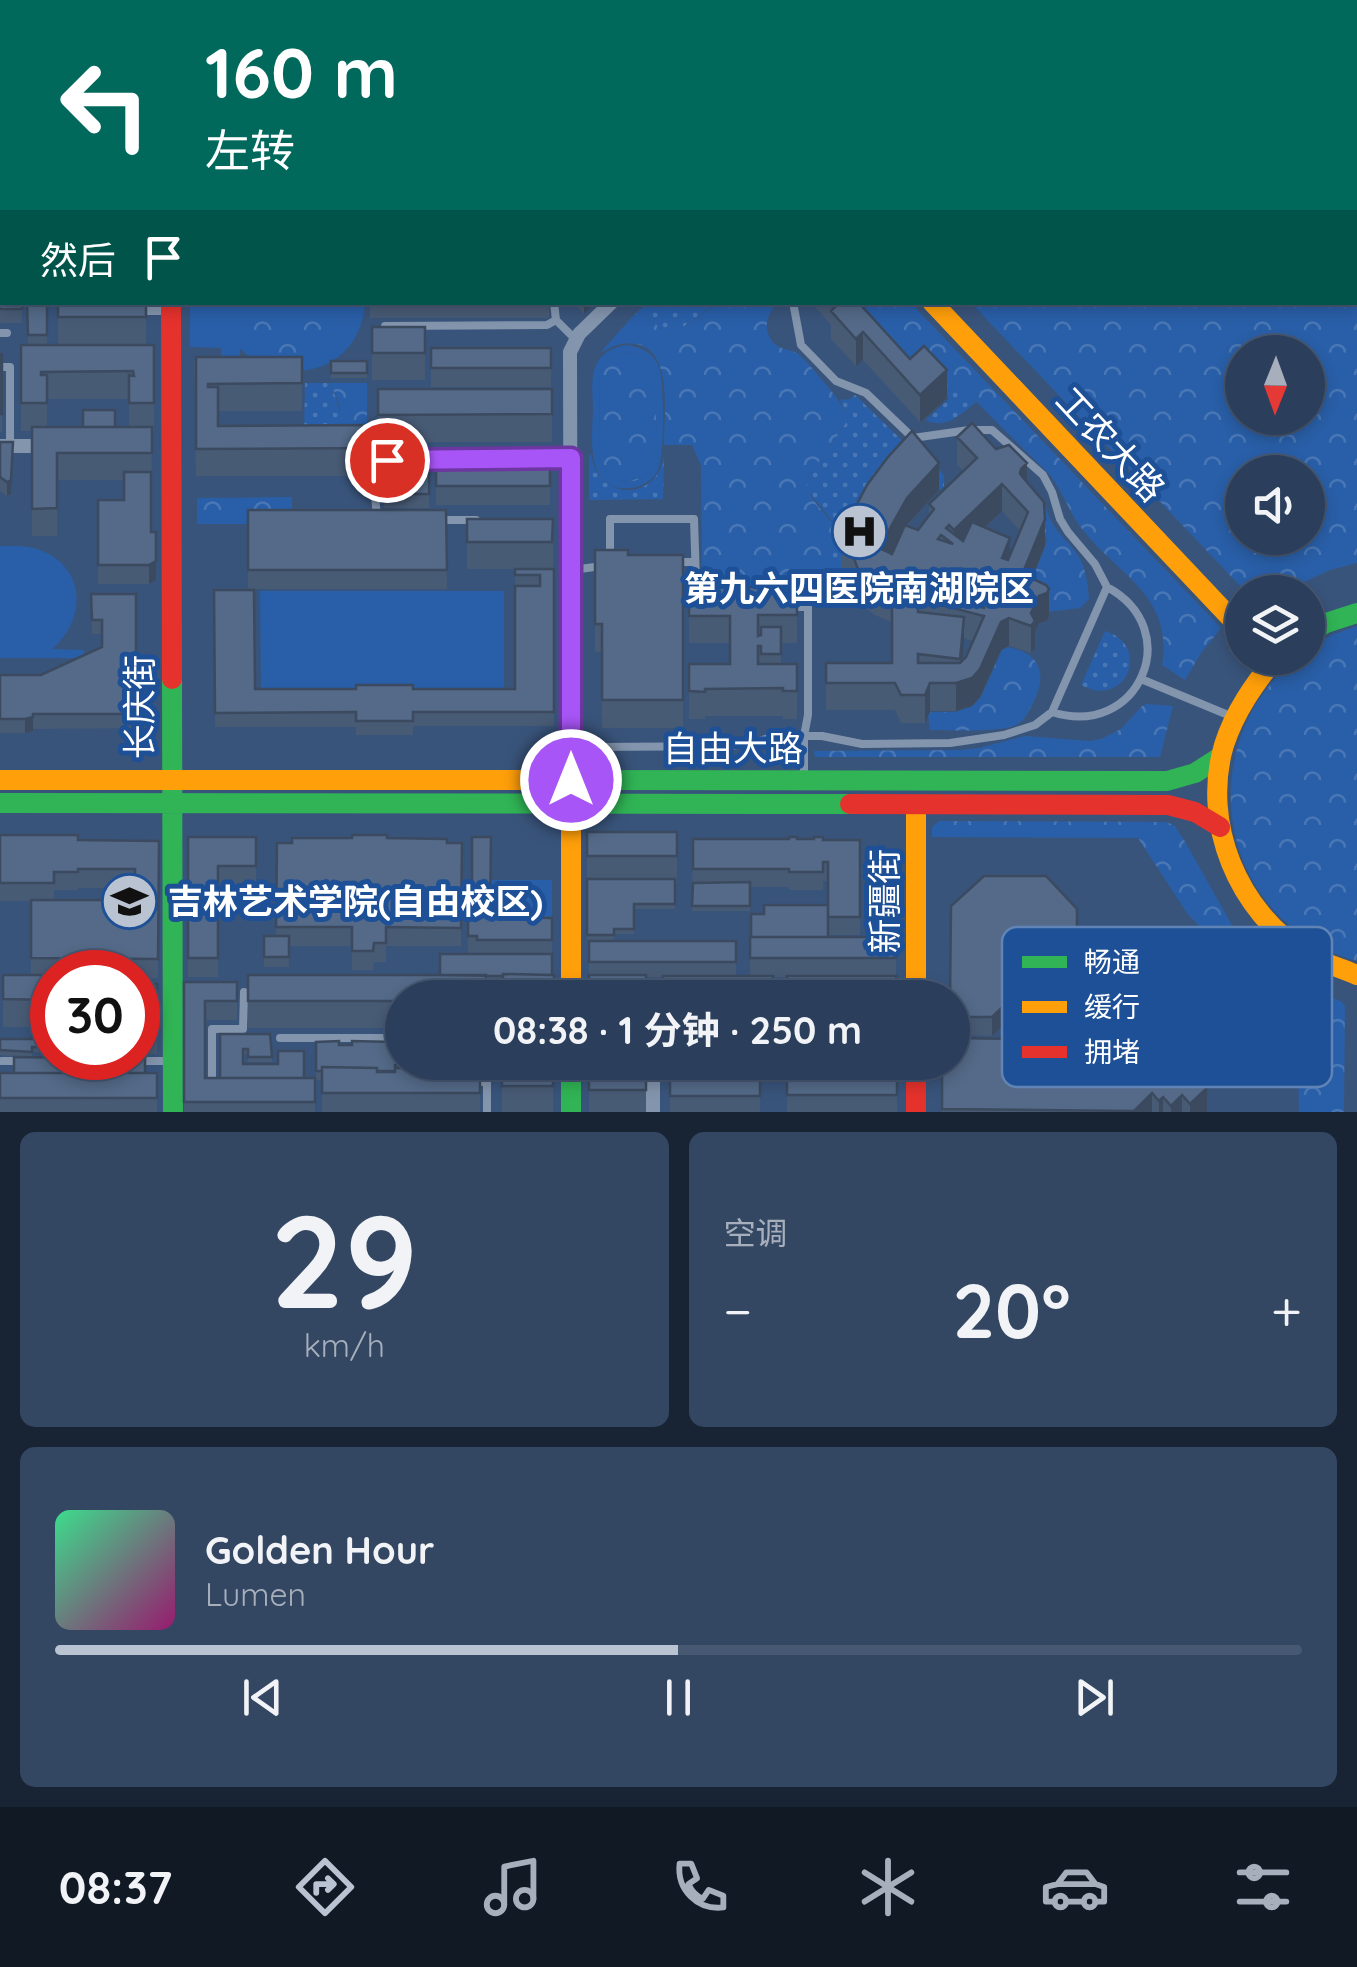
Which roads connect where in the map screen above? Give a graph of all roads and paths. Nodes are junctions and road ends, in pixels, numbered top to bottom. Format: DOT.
graph roads {
  1 [pos="554,305"];
  2 [pos="609,305"];
  3 [pos="794,305"];
  4 [pos="935,305"];
  5 [pos="954,305"];
  6 [pos="171,307"];
  7 [pos="122,311"];
  8 [pos="556,320"];
  9 [pos="385,326"];
  10 [pos="575,339"];
  11 [pos="0,368"];
  12 [pos="552,407"];
  13 [pos="571,407"];
  14 [pos="5,446"];
  15 [pos="64,446"];
  16 [pos="571,458"];
  17 [pos="382,520"];
  18 [pos="438,520"];
  19 [pos="495,520"];
  20 [pos="552,520"];
  21 [pos="571,520"];
  22 [pos="661,562"];
  23 [pos="694,562"];
  24 [pos="571,570"];
  25 [pos="1107,587"];
  26 [pos="1225,590"];
  27 [pos="709,602"];
  28 [pos="773,606"];
  29 [pos="1225,612"];
  30 [pos="1357,612"];
  31 [pos="1325,624"];
  32 [pos="1256,675"];
  33 [pos="1260,675"];
  34 [pos="1141,679"];
  35 [pos="1256,679"];
  36 [pos="1052,712"];
  37 [pos="1233,717"];
  38 [pos="804,736"];
  39 [pos="600,747"];
  40 [pos="1220,757"];
  41 [pos="0,780"];
  42 [pos="172,780"];
  43 [pos="571,780"];
  44 [pos="804,781"];
  45 [pos="0,803"];
  46 [pos="172,804"];
  47 [pos="571,804"];
  48 [pos="916,804"];
  49 [pos="1220,828"];
  50 [pos="1272,927"];
  51 [pos="1332,966"];
  52 [pos="1356,976"];
  53 [pos="576,980"];
  54 [pos="910,980"];
  55 [pos="245,992"];
  56 [pos="280,1038"];
  57 [pos="385,1038"];
  58 [pos="2,1061"];
  59 [pos="30,1061"];
  60 [pos="160,1061"];
  61 [pos="173,1061"];
  62 [pos="571,1080"];
  63 [pos="653,1080"];
  64 [pos="916,1080"];
  65 [pos="470,1082"];
  66 [pos="212,1088"];
  67 [pos="173,1112"];
  68 [pos="487,1112"];
  69 [pos="571,1112"];
  70 [pos="653,1112"];
  71 [pos="916,1112"];
  1 -- 8 [label="lane"];
  2 -- 10 [label="street"];
  3 -- 25 [label="lane"];
  4 -- 29 [label="main road, 工农大路"];
  5 -- 26 [label="main road, 工农大路"];
  6 -- 7 [label="lane"];
  6 -- 42 [label="main road, 长庆街"];
  8 -- 9 [label="lane"];
  8 -- 10 [label="lane"];
  10 -- 13 [label="street"];
  11 -- 14 [label="lane"];
  12 -- 13 [label="lane"];
  13 -- 16 [label="street"];
  14 -- 15 [label="street"];
  16 -- 17 [label="lane"];
  16 -- 21 [label="street"];
  18 -- 19 [label="lane"];
  20 -- 21 [label="lane"];
  21 -- 24 [label="street"];
  22 -- 23 [label="lane"];
  23 -- 24 [label="lane"];
  23 -- 27 [label="lane"];
  24 -- 43 [label="street"];
  25 -- 34 [label="lane"];
  25 -- 36 [label="lane"];
  28 -- 38 [label="lane"];
  30 -- 31 [label="main road"];
  32 -- 35 [label="main road"];
  33 -- 35 [label="main road"];
  34 -- 36 [label="lane"];
  34 -- 37 [label="lane"];
  35 -- 37 [label="main road"];
  36 -- 38 [label="lane"];
  37 -- 40 [label="main road"];
  38 -- 39 [label="lane"];
  38 -- 44 [label="lane"];
  40 -- 44 [label="main road, 自由大路"];
  40 -- 49 [label="main road"];
  41 -- 42 [label="main road, 自由大路"];
  42 -- 43 [label="main road, 自由大路"];
  42 -- 46 [label="main road, 长庆街"];
  43 -- 44 [label="main road, 自由大路"];
  45 -- 46 [label="main road, 自由大路"];
  46 -- 47 [label="main road, 自由大路"];
  46 -- 61 [label="main road, 长庆街"];
  47 -- 48 [label="main road, 自由大路"];
  47 -- 53 [label="main road"];
  48 -- 49 [label="main road, 自由大路"];
  48 -- 54 [label="main road, 新疆街"];
  49 -- 50 [label="main road"];
  51 -- 52 [label="main road"];
  55 -- 66 [label="lane"];
  56 -- 57 [label="lane"];
  58 -- 59 [label="lane"];
  60 -- 61 [label="lane"];
  61 -- 67 [label="main road, 长庆街"];
  62 -- 69 [label="main road"];
  63 -- 70 [label="street"];
  64 -- 71 [label="main road"];
  65 -- 68 [label="lane"];
}
